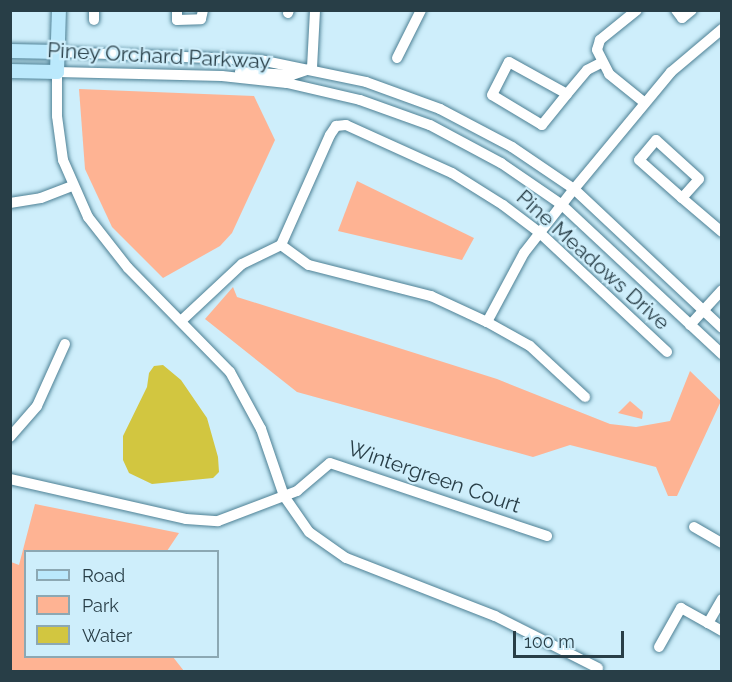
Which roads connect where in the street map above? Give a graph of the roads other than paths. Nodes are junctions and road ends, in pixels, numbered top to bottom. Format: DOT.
graph roads {
  1 [pos="59,10"];
  2 [pos="177,10"];
  3 [pos="203,10"];
  4 [pos="315,10"];
  5 [pos="422,10"];
  6 [pos="637,10"];
  7 [pos="676,10"];
  8 [pos="692,10"];
  9 [pos="722,29"];
  10 [pos="10,51"];
  11 [pos="58,52"];
  12 [pos="397,58"];
  13 [pos="601,63"];
  14 [pos="312,68"];
  15 [pos="10,71"];
  16 [pos="57,72"];
  17 [pos="222,76"];
  18 [pos="567,94"];
  19 [pos="645,102"];
  20 [pos="72,186"];
  21 [pos="574,189"];
  22 [pos="682,198"];
  23 [pos="10,203"];
  24 [pos="562,205"];
  25 [pos="722,232"];
  26 [pos="540,234"];
  27 [pos="281,245"];
  28 [pos="722,290"];
  29 [pos="704,311"];
  30 [pos="181,321"];
  31 [pos="487,322"];
  32 [pos="690,325"];
  33 [pos="722,328"];
  34 [pos="65,344"];
  35 [pos="667,352"];
  36 [pos="722,354"];
  37 [pos="585,397"];
  38 [pos="10,437"];
  39 [pos="10,479"];
  40 [pos="284,496"];
  41 [pos="694,527"];
  42 [pos="547,536"];
  43 [pos="722,543"];
  44 [pos="722,599"];
  45 [pos="708,623"];
  46 [pos="722,631"];
  47 [pos="659,647"];
  48 [pos="598,668"];
  1 -- 11 [label="main road"];
  2 -- 3 [label="street"];
  4 -- 14 [label="street"];
  5 -- 12 [label="street"];
  6 -- 13 [label="street"];
  7 -- 8 [label="street"];
  9 -- 19 [label="street"];
  10 -- 11 [label="main road, Piney Orchard Parkway"];
  11 -- 14 [label="street, Piney Orchard Parkway"];
  11 -- 16 [label="main road"];
  13 -- 18 [label="street"];
  13 -- 19 [label="street"];
  14 -- 17 [label="street"];
  14 -- 21 [label="street, Piney Orchard Parkway"];
  15 -- 16 [label="main road, Piney Orchard Parkway"];
  16 -- 17 [label="street, Piney Orchard Parkway"];
  16 -- 20 [label="street"];
  17 -- 24 [label="street, Piney Orchard Parkway"];
  18 -- 18 [label="street"];
  19 -- 21 [label="street"];
  20 -- 23 [label="street"];
  20 -- 30 [label="street"];
  21 -- 24 [label="street"];
  21 -- 29 [label="street, Piney Orchard Parkway"];
  22 -- 22 [label="street"];
  22 -- 25 [label="street"];
  24 -- 26 [label="street"];
  24 -- 32 [label="street, Piney Orchard Parkway"];
  26 -- 27 [label="street, Pine Meadows Drive"];
  26 -- 31 [label="street"];
  26 -- 35 [label="street, Pine Meadows Drive"];
  27 -- 30 [label="street"];
  27 -- 31 [label="street"];
  28 -- 29 [label="street"];
  29 -- 32 [label="street"];
  29 -- 33 [label="street, Piney Orchard Parkway"];
  30 -- 40 [label="street"];
  31 -- 37 [label="street"];
  32 -- 36 [label="street, Piney Orchard Parkway"];
  34 -- 38 [label="street"];
  39 -- 40 [label="street"];
  40 -- 42 [label="street, Wintergreen Court"];
  40 -- 48 [label="street"];
  41 -- 43 [label="street"];
  44 -- 45 [label="street"];
  45 -- 46 [label="street"];
  45 -- 47 [label="street"];
}
